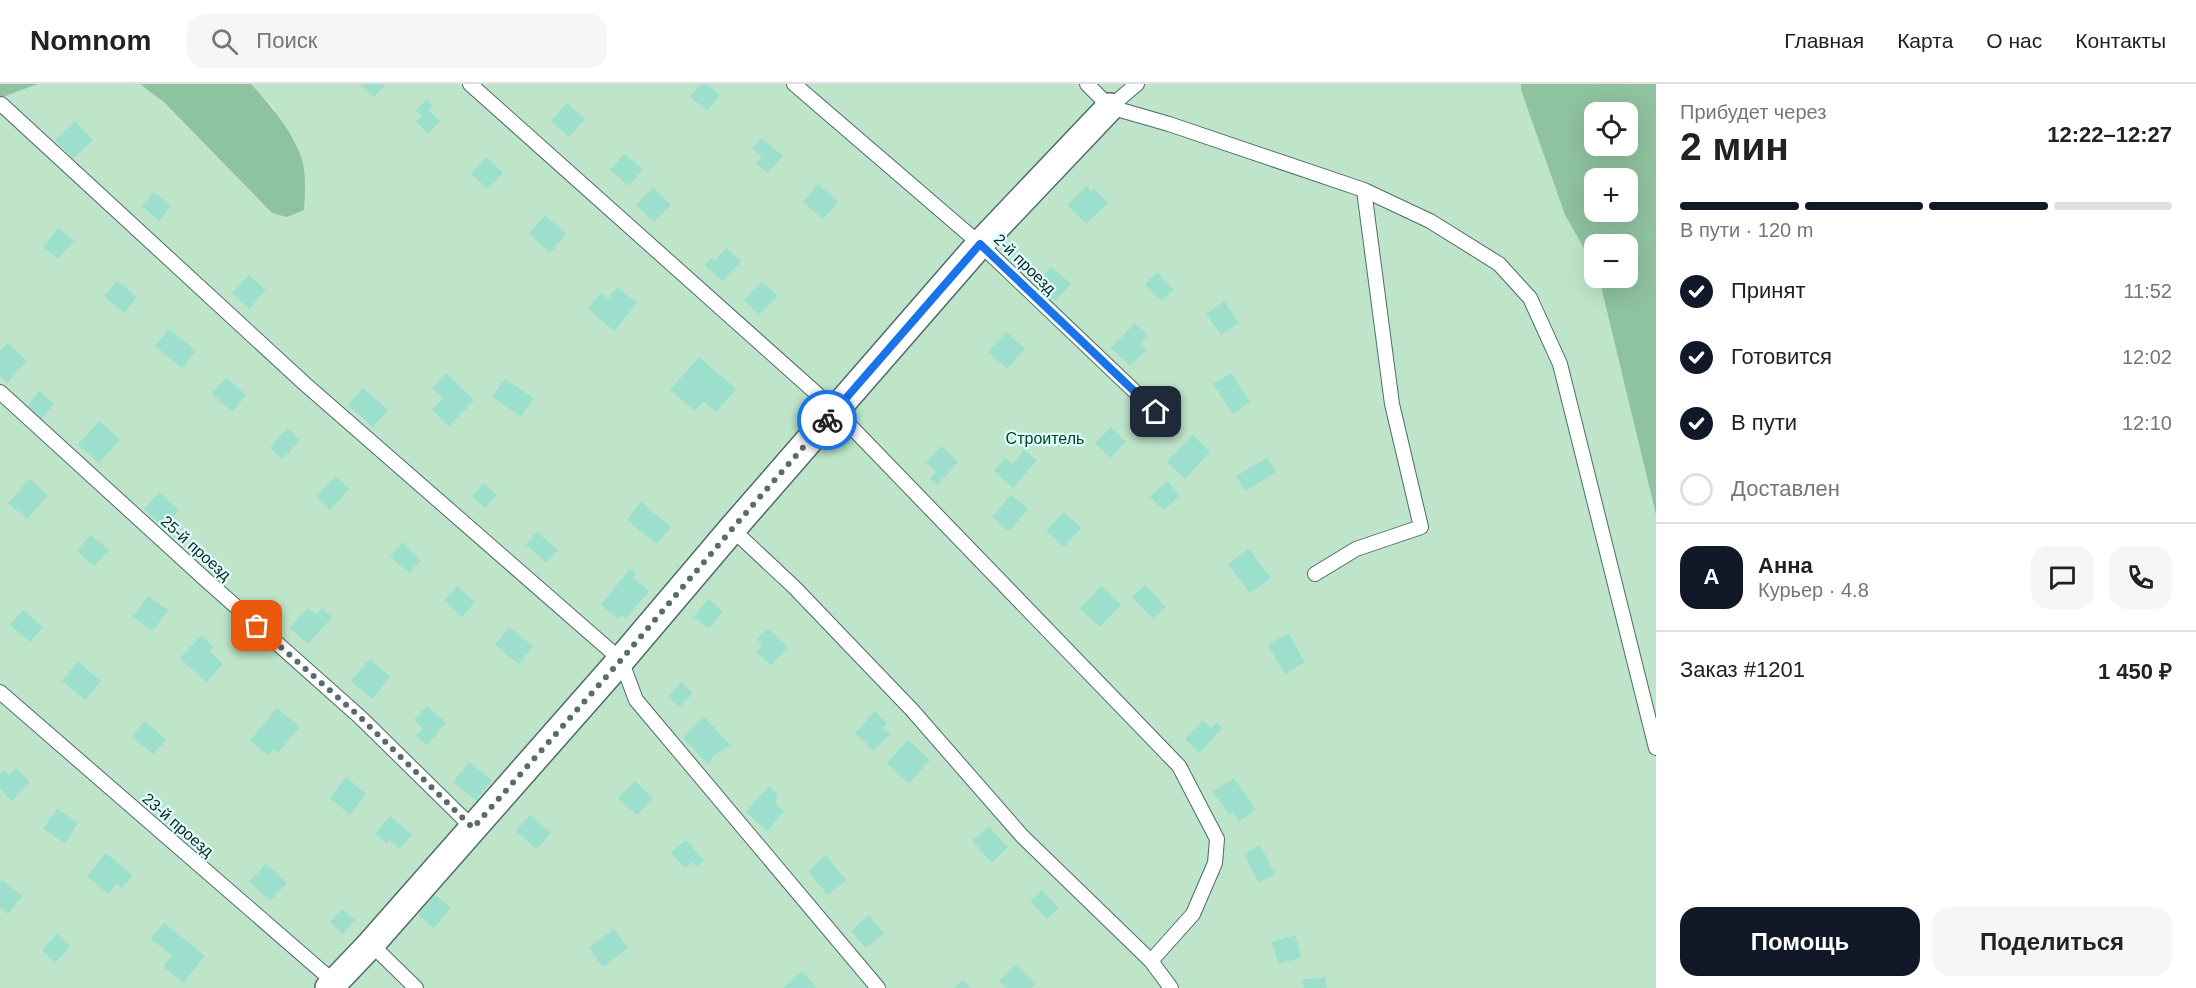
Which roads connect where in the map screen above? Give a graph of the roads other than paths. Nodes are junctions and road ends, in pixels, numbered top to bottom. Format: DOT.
graph roads {
  1 [pos="470,84"];
  2 [pos="794,84"];
  3 [pos="1088,84"];
  4 [pos="1137,84"];
  5 [pos="1105,96"];
  6 [pos="1,104"];
  7 [pos="1364,190"];
  8 [pos="980,244"];
  9 [pos="0,393"];
  10 [pos="835,411"];
  11 [pos="1172,427"];
  12 [pos="732,529"];
  13 [pos="1315,574"];
  14 [pos="621,660"];
  15 [pos="0,692"];
  16 [pos="1656,748"];
  17 [pos="473,828"];
  18 [pos="371,944"];
  19 [pos="1151,961"];
  20 [pos="331,985"];
  21 [pos="416,988"];
  22 [pos="878,988"];
  23 [pos="1172,988"];
  1 -- 10 [label="lane"];
  2 -- 8 [label="lane, 2-й проезд"];
  3 -- 5 [label="lane"];
  4 -- 5 [label="lane"];
  5 -- 7 [label="lane"];
  5 -- 8 [label="street"];
  6 -- 14 [label="lane"];
  7 -- 13 [label="lane"];
  7 -- 16 [label="lane"];
  8 -- 10 [label="street"];
  8 -- 11 [label="lane, 2-й проезд"];
  9 -- 17 [label="lane, 25-й проезд"];
  10 -- 12 [label="street"];
  10 -- 19 [label="lane"];
  12 -- 14 [label="street"];
  12 -- 19 [label="lane"];
  14 -- 17 [label="street"];
  14 -- 22 [label="lane"];
  15 -- 20 [label="lane, 23-й проезд"];
  17 -- 18 [label="street"];
  18 -- 20 [label="street"];
  18 -- 21 [label="lane"];
  19 -- 23 [label="lane"];
}
